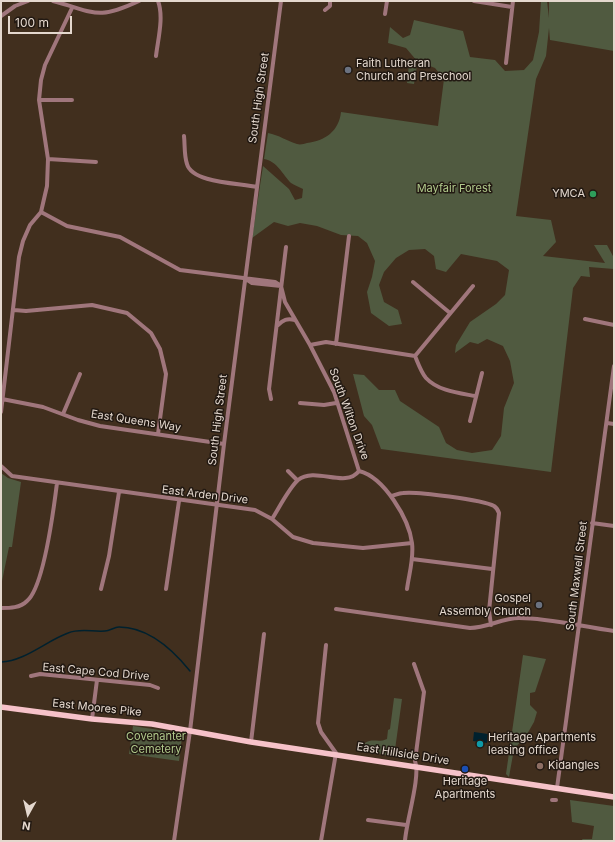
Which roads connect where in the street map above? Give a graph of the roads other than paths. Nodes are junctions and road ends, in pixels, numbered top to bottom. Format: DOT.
graph roads {
  1 [pos="28,1"];
  2 [pos="52,1"];
  3 [pos="139,1"];
  4 [pos="158,1"];
  5 [pos="281,1"];
  6 [pos="330,1"];
  7 [pos="387,1"];
  8 [pos="474,1"];
  9 [pos="513,1"];
  10 [pos="512,6"];
  11 [pos="72,8"];
  12 [pos="325,10"];
  13 [pos="385,14"];
  14 [pos="1,16"];
  15 [pos="156,56"];
  16 [pos="506,63"];
  17 [pos="39,100"];
  18 [pos="72,100"];
  19 [pos="184,136"];
  20 [pos="48,159"];
  21 [pos="96,162"];
  22 [pos="257,187"];
  23 [pos="41,212"];
  24 [pos="349,236"];
  25 [pos="286,247"];
  26 [pos="246,279"];
  27 [pos="413,282"];
  28 [pos="282,286"];
  29 [pos="473,286"];
  30 [pos="14,310"];
  31 [pos="450,313"];
  32 [pos="585,319"];
  33 [pos="295,320"];
  34 [pos="614,325"];
  35 [pos="278,326"];
  36 [pos="336,344"];
  37 [pos="310,345"];
  38 [pos="415,356"];
  39 [pos="614,366"];
  40 [pos="482,373"];
  41 [pos="80,374"];
  42 [pos="475,396"];
  43 [pos="2,399"];
  44 [pos="271,399"];
  45 [pos="336,403"];
  46 [pos="300,404"];
  47 [pos="1,412"];
  48 [pos="63,414"];
  49 [pos="470,421"];
  50 [pos="607,423"];
  51 [pos="614,424"];
  52 [pos="158,434"];
  53 [pos="224,444"];
  54 [pos="1,466"];
  55 [pos="288,471"];
  56 [pos="359,471"];
  57 [pos="297,480"];
  58 [pos="57,483"];
  59 [pos="119,492"];
  60 [pos="391,496"];
  61 [pos="179,501"];
  62 [pos="216,505"];
  63 [pos="272,519"];
  64 [pos="592,523"];
  65 [pos="614,526"];
  66 [pos="412,543"];
  67 [pos="412,559"];
  68 [pos="492,569"];
  69 [pos="101,589"];
  70 [pos="166,589"];
  71 [pos="407,589"];
  72 [pos="1,608"];
  73 [pos="336,609"];
  74 [pos="491,625"];
  75 [pos="580,626"];
  76 [pos="614,631"];
  77 [pos="264,634"];
  78 [pos="326,645"];
  79 [pos="414,664"];
  80 [pos="31,676"];
  81 [pos="97,680"];
  82 [pos="158,688"];
  83 [pos="1,706"];
  84 [pos="92,719"];
  85 [pos="190,731"];
  86 [pos="251,742"];
  87 [pos="336,754"];
  88 [pos="417,766"];
  89 [pos="557,788"];
  90 [pos="614,797"];
  91 [pos="368,820"];
  92 [pos="406,825"];
  93 [pos="174,841"];
  94 [pos="321,841"];
  95 [pos="405,841"];
  1 -- 14 [label="street"];
  2 -- 11 [label="street"];
  3 -- 11 [label="street"];
  4 -- 15 [label="street"];
  5 -- 22 [label="street, South High Street"];
  6 -- 12 [label="street"];
  7 -- 13 [label="street"];
  8 -- 10 [label="street"];
  9 -- 10 [label="street"];
  10 -- 16 [label="street"];
  11 -- 17 [label="street"];
  17 -- 18 [label="street"];
  17 -- 20 [label="street"];
  19 -- 22 [label="street"];
  20 -- 21 [label="street"];
  20 -- 23 [label="street"];
  22 -- 26 [label="street, South High Street"];
  23 -- 26 [label="street"];
  23 -- 30 [label="street"];
  24 -- 36 [label="street"];
  25 -- 28 [label="street"];
  26 -- 28 [label="street"];
  26 -- 53 [label="street, South High Street"];
  27 -- 31 [label="street"];
  28 -- 33 [label="street, South Wilton Drive"];
  28 -- 35 [label="street"];
  29 -- 31 [label="street"];
  30 -- 43 [label="street"];
  30 -- 52 [label="street"];
  31 -- 38 [label="street"];
  32 -- 34 [label="street"];
  33 -- 35 [label="street"];
  33 -- 37 [label="street, South Wilton Drive"];
  35 -- 44 [label="street"];
  36 -- 37 [label="street"];
  36 -- 38 [label="street"];
  37 -- 45 [label="street, South Wilton Drive"];
  38 -- 42 [label="street"];
  39 -- 50 [label="street, South Maxwell Street"];
  40 -- 42 [label="street"];
  41 -- 48 [label="street"];
  42 -- 49 [label="street"];
  43 -- 47 [label="street"];
  43 -- 48 [label="street, East Queens Way"];
  45 -- 46 [label="street"];
  45 -- 56 [label="street, South Wilton Drive"];
  48 -- 52 [label="street, East Queens Way"];
  50 -- 51 [label="street"];
  50 -- 64 [label="street, South Maxwell Street"];
  52 -- 53 [label="street, East Queens Way"];
  53 -- 62 [label="street, South High Street"];
  54 -- 58 [label="street, East Arden Drive"];
  55 -- 57 [label="street"];
  56 -- 57 [label="street"];
  56 -- 60 [label="street, South Wilton Drive"];
  57 -- 63 [label="street"];
  58 -- 59 [label="street, East Arden Drive"];
  58 -- 72 [label="street"];
  59 -- 61 [label="street, East Arden Drive"];
  59 -- 69 [label="street"];
  60 -- 66 [label="street, South Wilton Drive"];
  60 -- 68 [label="street"];
  61 -- 62 [label="street, East Arden Drive"];
  61 -- 70 [label="street"];
  62 -- 63 [label="street, East Arden Drive"];
  62 -- 85 [label="street, South High Street"];
  63 -- 66 [label="street, East Arden Drive"];
  64 -- 65 [label="street"];
  64 -- 75 [label="street, South Maxwell Street"];
  66 -- 67 [label="street, South Wilton Drive"];
  67 -- 68 [label="street"];
  67 -- 71 [label="street, South Wilton Drive"];
  68 -- 74 [label="street"];
  73 -- 74 [label="street"];
  74 -- 75 [label="street"];
  75 -- 76 [label="street"];
  75 -- 89 [label="street, South Maxwell Street"];
  77 -- 86 [label="street"];
  78 -- 87 [label="street"];
  79 -- 88 [label="street"];
  80 -- 81 [label="street, East Cape Cod Drive"];
  81 -- 82 [label="street, East Cape Cod Drive"];
  81 -- 84 [label="street"];
  83 -- 84 [label="main road, East Moores Pike"];
  84 -- 85 [label="main road, East Moores Pike"];
  85 -- 86 [label="main road, East Hillside Drive"];
  85 -- 93 [label="street, South High Street"];
  86 -- 87 [label="main road, East Hillside Drive"];
  87 -- 88 [label="main road, East Hillside Drive"];
  87 -- 94 [label="street"];
  88 -- 89 [label="main road, East Hillside Drive"];
  88 -- 92 [label="street"];
  89 -- 90 [label="main road, East Hillside Drive"];
  91 -- 92 [label="street"];
  92 -- 95 [label="street"];
}
